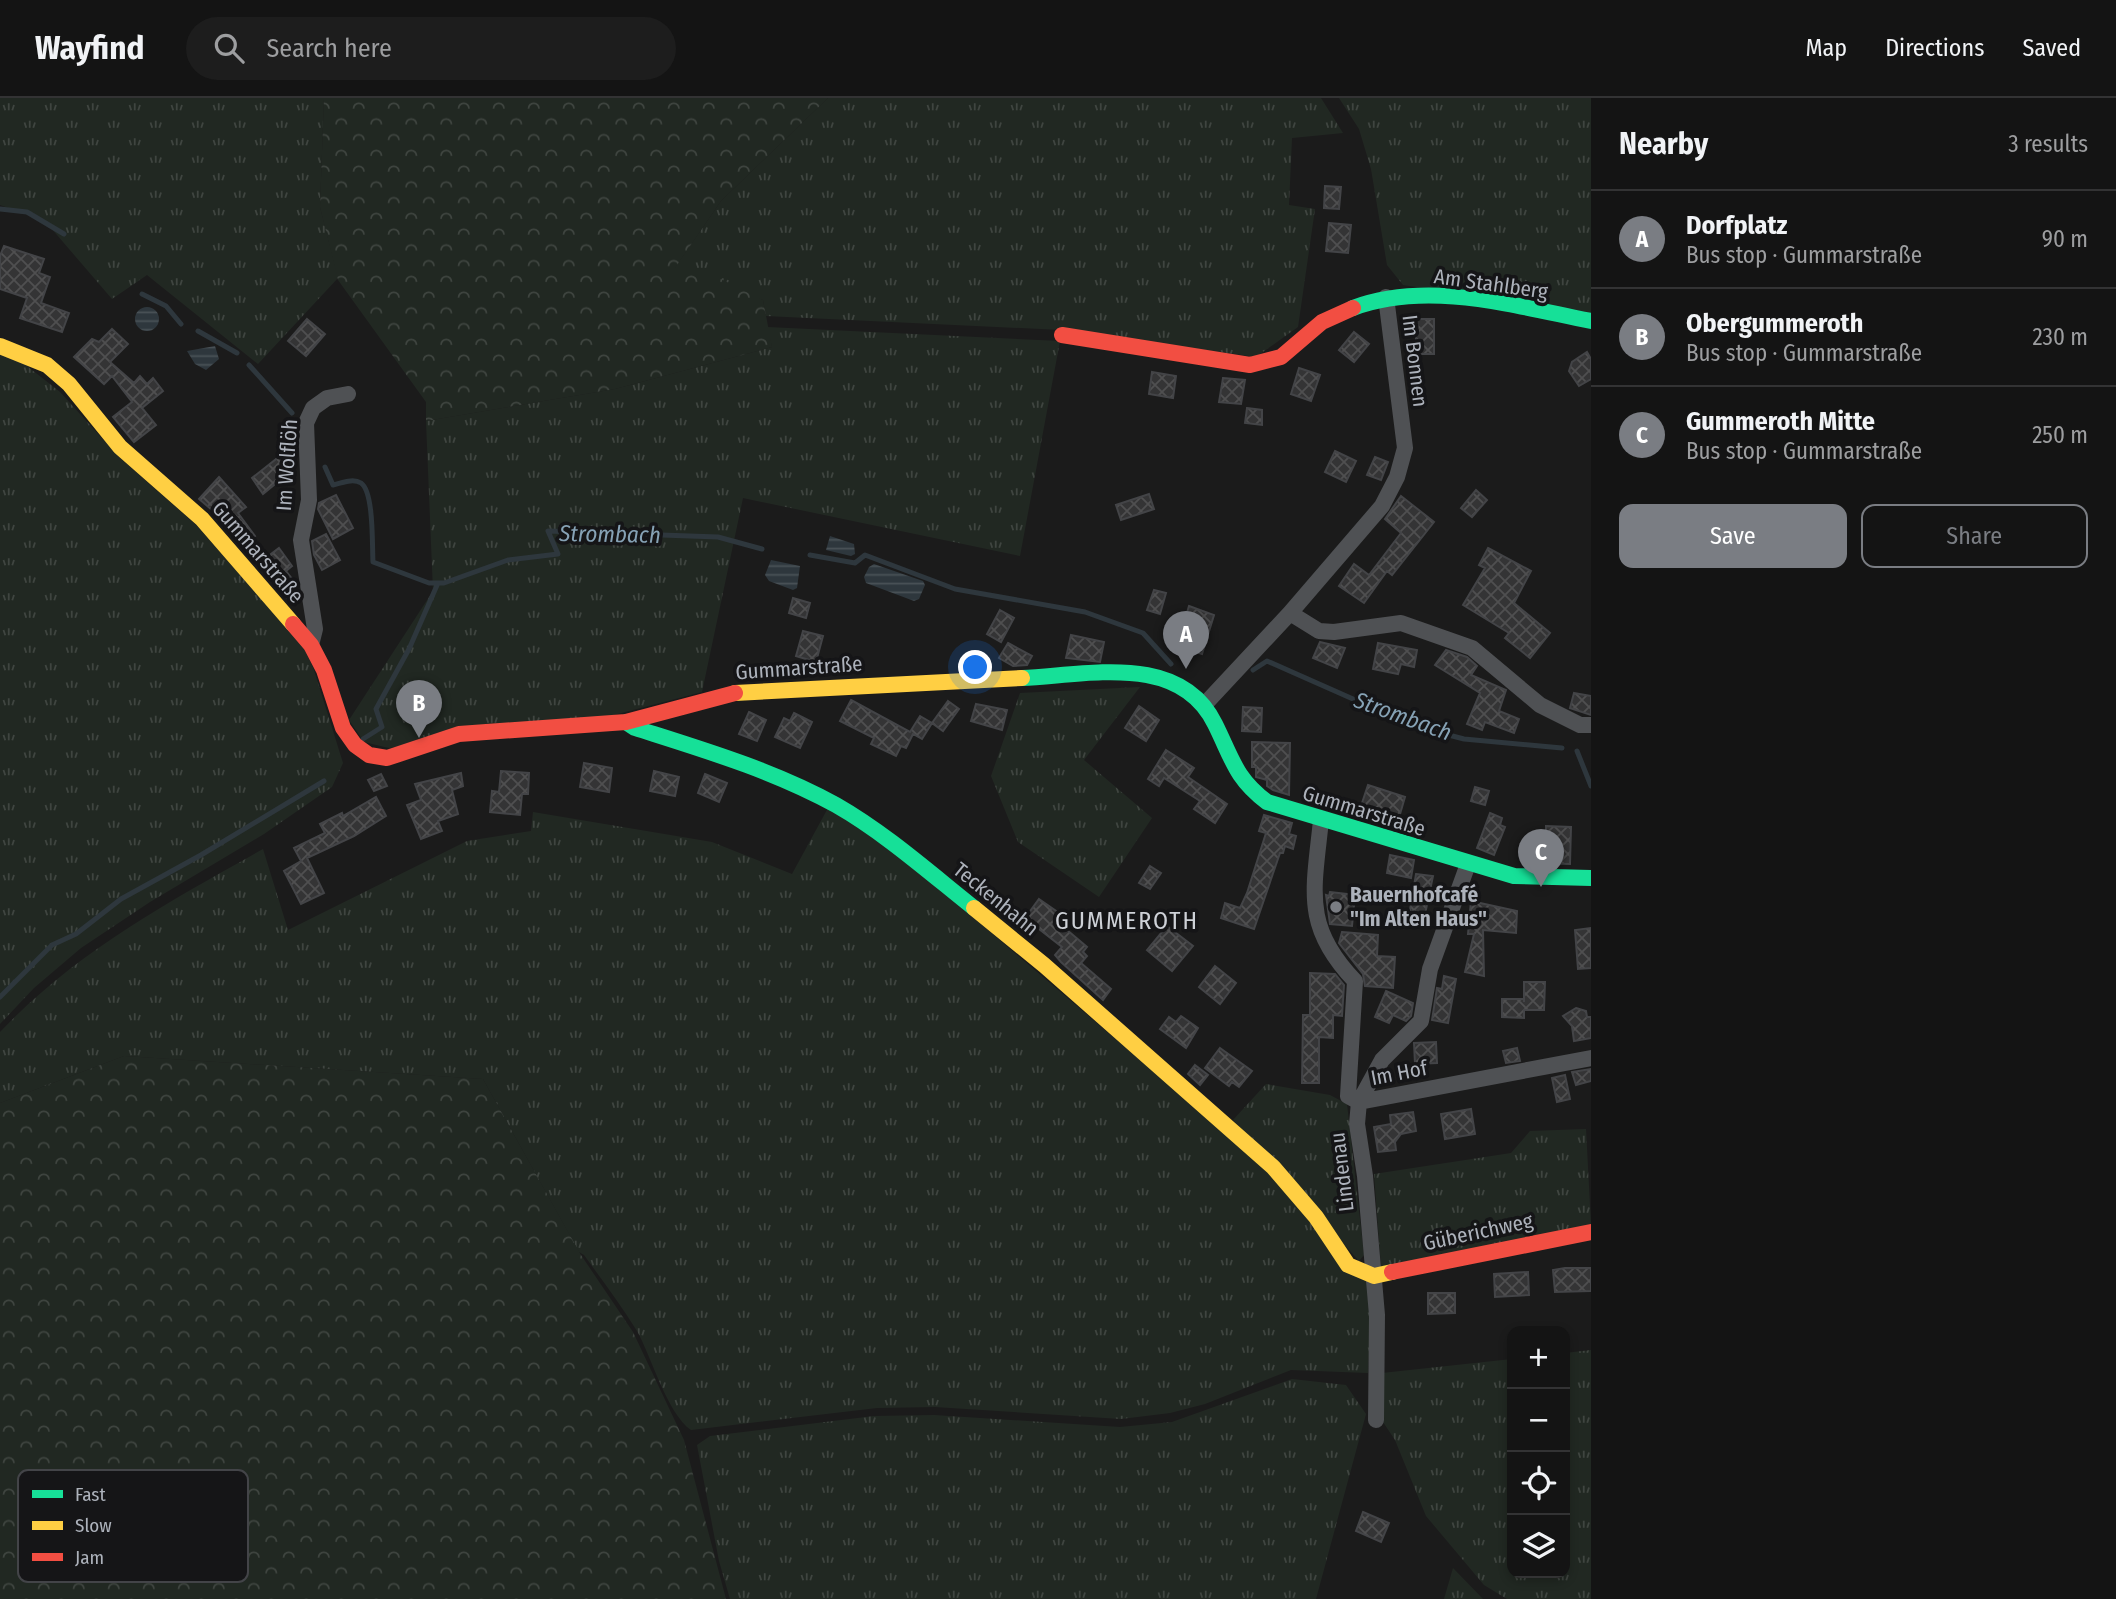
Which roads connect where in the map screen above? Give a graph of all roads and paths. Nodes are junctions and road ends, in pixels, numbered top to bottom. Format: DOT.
graph roads {
  1 [pos="1385,298"];
  2 [pos="1591,321"];
  3 [pos="1062,335"];
  4 [pos="0,346"];
  5 [pos="348,394"];
  6 [pos="1290,613"];
  7 [pos="311,645"];
  8 [pos="1206,704"];
  9 [pos="626,722"];
  10 [pos="1591,725"];
  11 [pos="1321,820"];
  12 [pos="1468,864"];
  13 [pos="1591,878"];
  14 [pos="1591,1058"];
  15 [pos="1359,1102"];
  16 [pos="1591,1232"];
  17 [pos="1374,1276"];
  18 [pos="1376,1420"];
  1 -- 2 [label="street, Am Stahlberg"];
  1 -- 3 [label="street, Im Bonnen"];
  1 -- 6 [label="street, Im Bonnen"];
  4 -- 7 [label="street, Gummarstraße"];
  5 -- 7 [label="street, Im Wolflöh"];
  6 -- 8 [label="street, Im Bonnen"];
  6 -- 10 [label="street"];
  7 -- 9 [label="street, Gummarstraße"];
  8 -- 9 [label="street, Gummarstraße"];
  8 -- 11 [label="street, Gummarstraße"];
  9 -- 17 [label="street, Teckenhahn"];
  11 -- 12 [label="street, Gummarstraße"];
  11 -- 15 [label="street, Im Hof"];
  12 -- 13 [label="street, Gummarstraße"];
  12 -- 15 [label="street, Lindenau"];
  14 -- 15 [label="street, Im Hof"];
  15 -- 17 [label="street, Lindenau"];
  16 -- 17 [label="street, Güberichweg"];
  17 -- 18 [label="street, Lindenau"];
}
